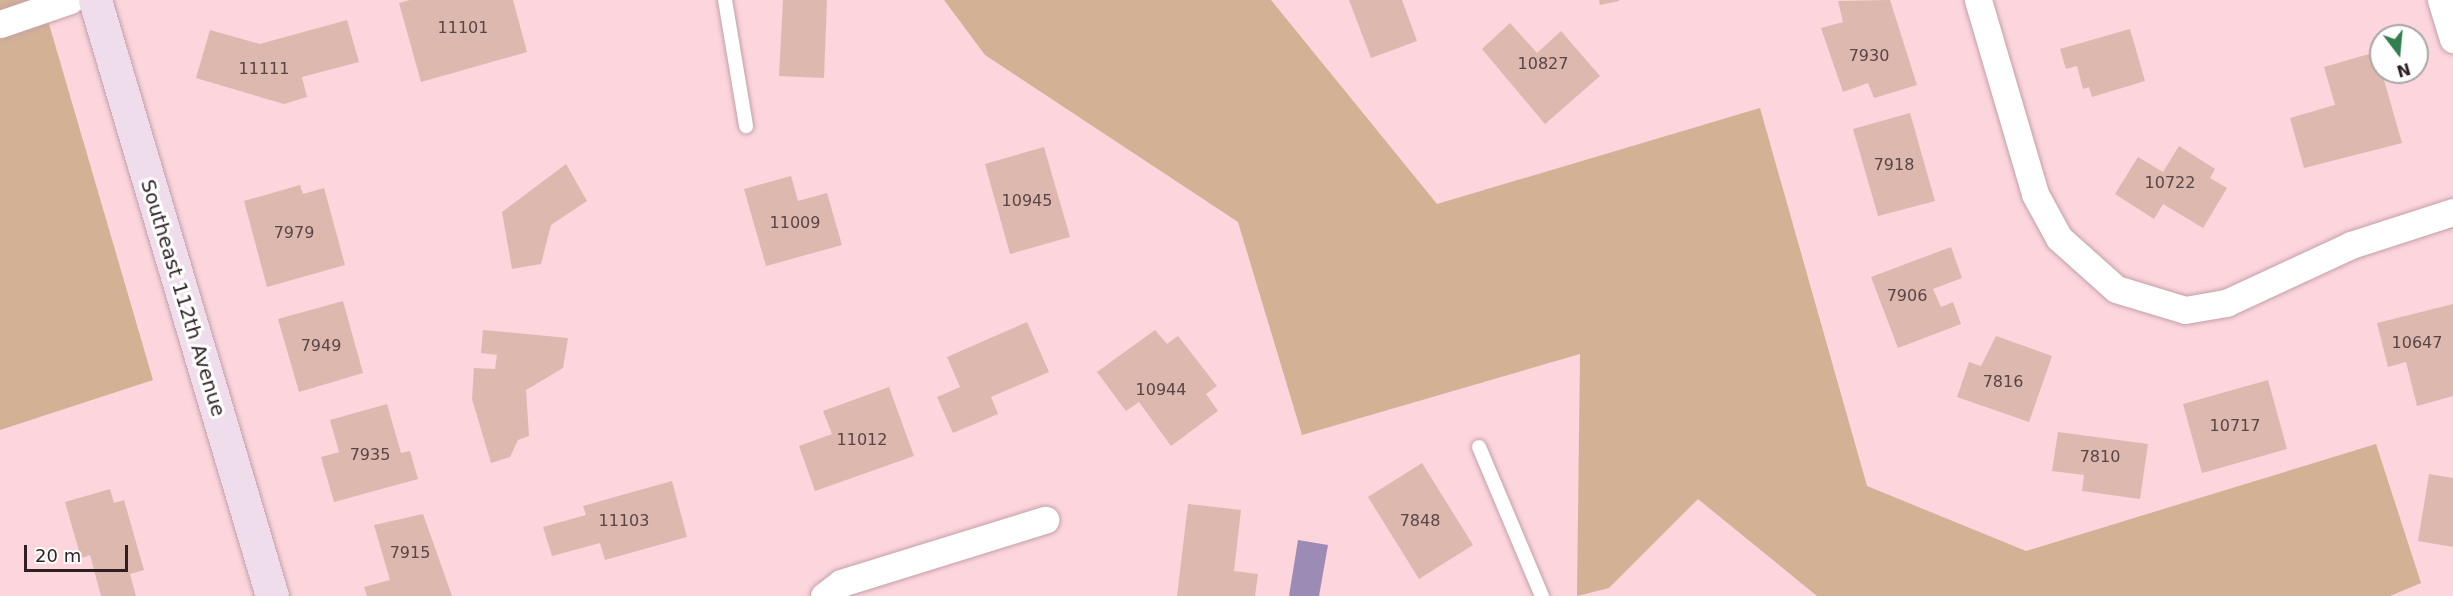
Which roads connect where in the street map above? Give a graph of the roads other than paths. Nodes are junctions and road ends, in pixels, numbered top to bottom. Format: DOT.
graph roads {
  1 [pos="70,0"];
  2 [pos="95,0"];
  3 [pos="725,0"];
  4 [pos="1978,0"];
  5 [pos="2441,0"];
  6 [pos="0,24"];
  7 [pos="2453,39"];
  8 [pos="746,126"];
  9 [pos="2453,212"];
  10 [pos="1479,447"];
  11 [pos="1045,520"];
  12 [pos="272,596"];
  13 [pos="824,596"];
  14 [pos="1542,596"];
  1 -- 6 [label="street"];
  2 -- 12 [label="main road, Southeast 112th Avenue"];
  3 -- 8 [label="lane"];
  4 -- 9 [label="street"];
  5 -- 7 [label="street"];
  10 -- 14 [label="lane"];
  11 -- 13 [label="street"];
}
